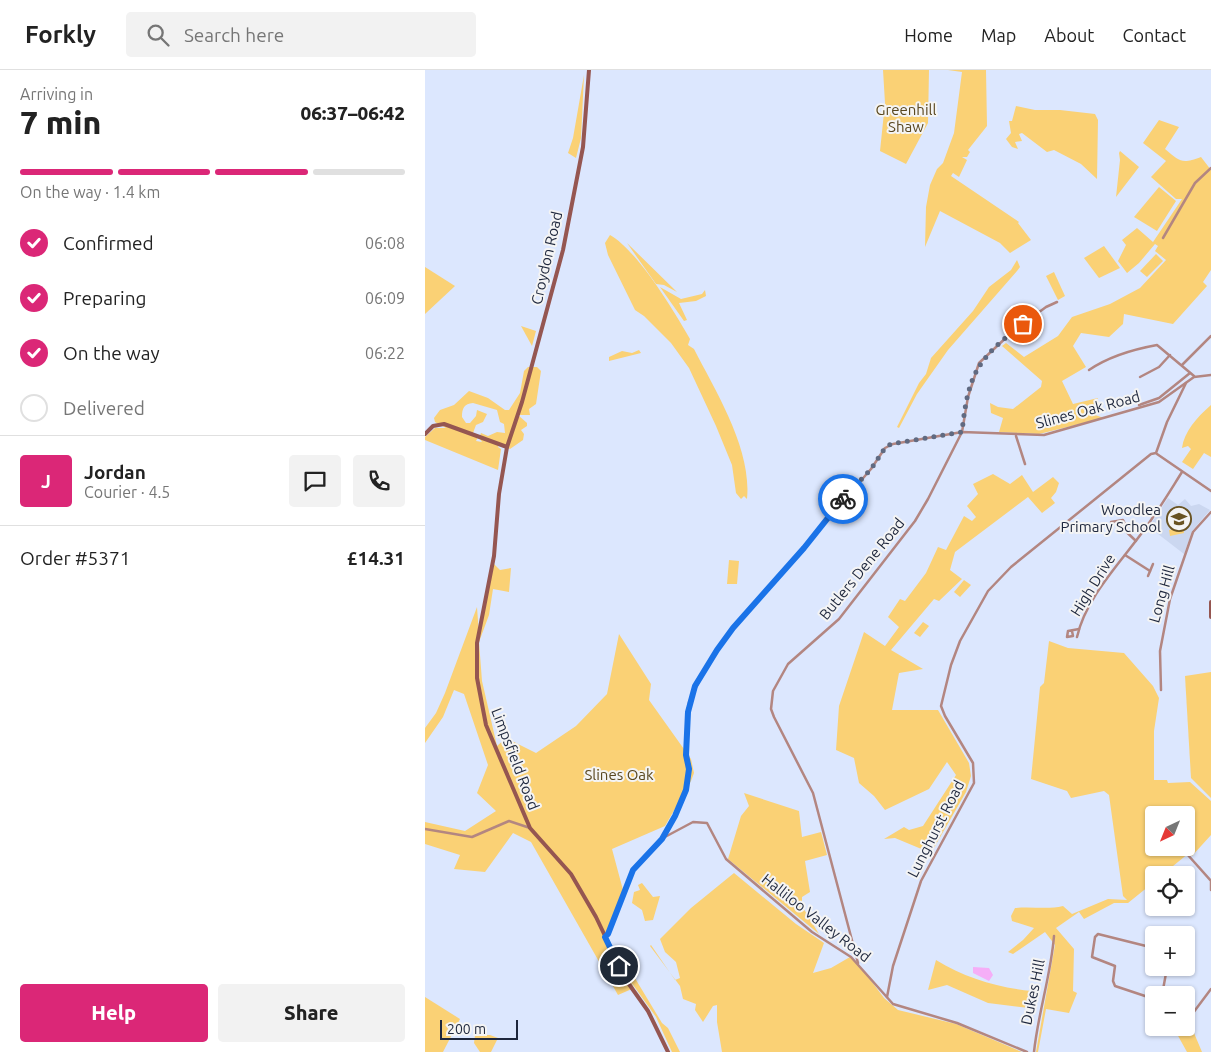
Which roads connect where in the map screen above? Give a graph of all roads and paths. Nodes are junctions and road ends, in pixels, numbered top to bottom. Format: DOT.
graph roads {
  1 [pos="589,70"];
  2 [pos="1211,168"];
  3 [pos="1163,238"];
  4 [pos="1057,302"];
  5 [pos="1211,336"];
  6 [pos="1170,355"];
  7 [pos="1182,365"];
  8 [pos="1089,370"];
  9 [pos="1190,372"];
  10 [pos="1211,375"];
  11 [pos="1194,376"];
  12 [pos="1140,377"];
  13 [pos="1186,382"];
  14 [pos="1139,405"];
  15 [pos="962,432"];
  16 [pos="425,434"];
  17 [pos="1016,436"];
  18 [pos="507,447"];
  19 [pos="1156,453"];
  20 [pos="1025,464"];
  21 [pos="1183,472"];
  22 [pos="1211,491"];
  23 [pos="1211,512"];
  24 [pos="1111,522"];
  25 [pos="1117,523"];
  26 [pos="1121,528"];
  27 [pos="1136,541"];
  28 [pos="1125,555"];
  29 [pos="1153,564"];
  30 [pos="1150,571"];
  31 [pos="1148,576"];
  32 [pos="1211,602"];
  33 [pos="1211,617"];
  34 [pos="1079,630"];
  35 [pos="1072,631"];
  36 [pos="1077,637"];
  37 [pos="1161,690"];
  38 [pos="530,828"];
  39 [pos="425,829"];
  40 [pos="667,834"];
  41 [pos="1189,856"];
  42 [pos="1211,881"];
  43 [pos="1211,890"];
  44 [pos="1054,936"];
  45 [pos="605,937"];
  46 [pos="1145,946"];
  47 [pos="858,963"];
  48 [pos="1211,989"];
  49 [pos="1145,996"];
  50 [pos="887,997"];
  51 [pos="1195,1010"];
  52 [pos="668,1052"];
  53 [pos="1027,1052"];
  54 [pos="1034,1052"];
  1 -- 18 [label="main road, Croydon Road"];
  2 -- 3 [label="street"];
  4 -- 15 [label="street, Butlers Dene Road"];
  5 -- 7 [label="street"];
  6 -- 7 [label="street"];
  6 -- 8 [label="street"];
  6 -- 12 [label="street"];
  7 -- 9 [label="street"];
  9 -- 11 [label="street"];
  9 -- 14 [label="street"];
  10 -- 11 [label="street"];
  11 -- 13 [label="street, Slines Oak Road"];
  13 -- 17 [label="street, Slines Oak Road"];
  13 -- 19 [label="street"];
  15 -- 17 [label="street, Slines Oak Road"];
  15 -- 40 [label="street, Slines Oak Road"];
  15 -- 47 [label="street, Butlers Dene Road"];
  16 -- 18 [label="main road"];
  17 -- 20 [label="street"];
  18 -- 38 [label="main road, Limpsfield Road"];
  19 -- 21 [label="street"];
  19 -- 50 [label="street, Lunghurst Road"];
  21 -- 22 [label="street"];
  21 -- 27 [label="street, High Drive"];
  23 -- 37 [label="street, Long Hill"];
  24 -- 25 [label="street"];
  25 -- 26 [label="street"];
  25 -- 26 [label="street"];
  26 -- 27 [label="street"];
  27 -- 28 [label="street, High Drive"];
  28 -- 30 [label="street"];
  28 -- 34 [label="street, High Drive"];
  29 -- 30 [label="street"];
  30 -- 31 [label="street"];
  32 -- 33 [label="main road"];
  34 -- 35 [label="street"];
  34 -- 36 [label="street, High Drive"];
  38 -- 39 [label="street"];
  38 -- 45 [label="main road, Limpsfield Road"];
  40 -- 45 [label="street, Slines Oak Road"];
  40 -- 47 [label="street, Halliloo Valley Road"];
  41 -- 42 [label="street"];
  42 -- 43 [label="street"];
  44 -- 54 [label="street, Dukes Hill"];
  45 -- 52 [label="main road"];
  46 -- 49 [label="street"];
  47 -- 50 [label="street, Halliloo Valley Road"];
  48 -- 51 [label="street"];
  50 -- 53 [label="street, Halliloo Valley Road"];
}
